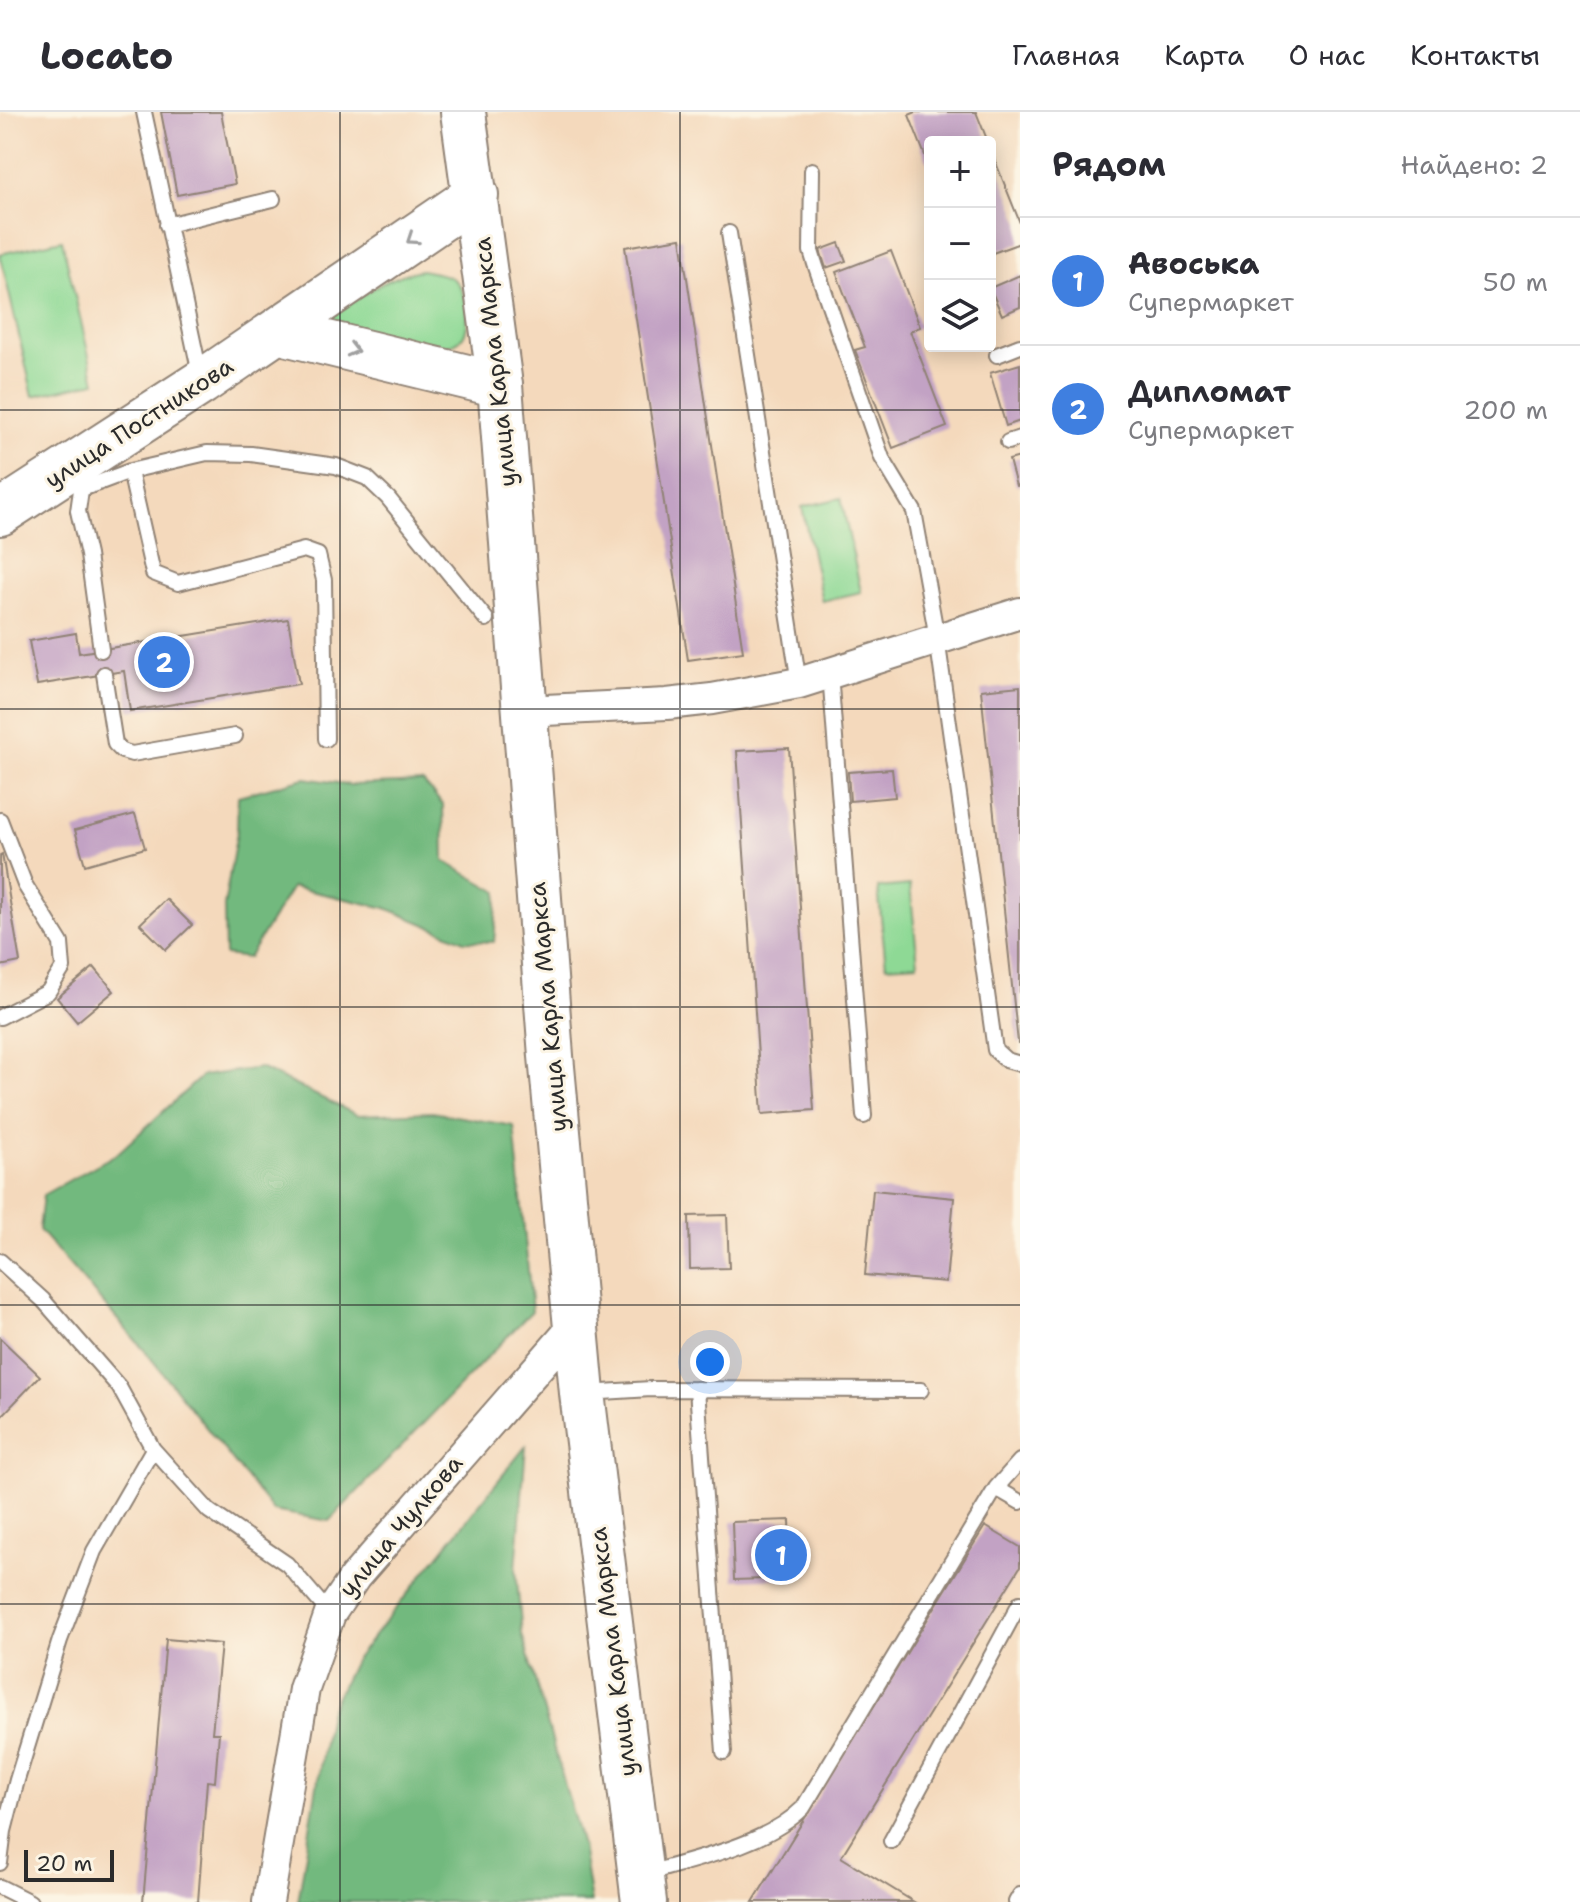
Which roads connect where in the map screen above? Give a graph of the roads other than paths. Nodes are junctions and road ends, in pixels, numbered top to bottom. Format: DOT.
graph roads {
  1 [pos="144,112"];
  2 [pos="463,112"];
  3 [pos="812,170"];
  4 [pos="476,195"];
  5 [pos="273,199"];
  6 [pos="167,225"];
  7 [pos="729,233"];
  8 [pos="277,331"];
  9 [pos="1020,346"];
  10 [pos="997,355"];
  11 [pos="202,382"];
  12 [pos="500,385"];
  13 [pos="130,471"];
  14 [pos="81,476"];
  15 [pos="0,513"];
  16 [pos="1020,613"];
  17 [pos="486,619"];
  18 [pos="937,638"];
  19 [pos="101,650"];
  20 [pos="830,673"];
  21 [pos="104,674"];
  22 [pos="799,683"];
  23 [pos="525,711"];
  24 [pos="235,736"];
  25 [pos="326,739"];
  26 [pos="0,820"];
  27 [pos="0,1017"];
  28 [pos="1020,1064"];
  29 [pos="864,1116"];
  30 [pos="0,1261"];
  31 [pos="575,1325"];
  32 [pos="697,1389"];
  33 [pos="921,1390"];
  34 [pos="582,1393"];
  35 [pos="153,1449"];
  36 [pos="1020,1461"];
  37 [pos="996,1488"];
  38 [pos="1020,1502"];
  39 [pos="1020,1603"];
  40 [pos="330,1614"];
  41 [pos="724,1752"];
  42 [pos="6,1799"];
  43 [pos="891,1841"];
  44 [pos="0,1863"];
  45 [pos="0,1887"];
  46 [pos="642,1889"];
  47 [pos="1020,1895"];
  48 [pos="30,1902"];
  49 [pos="268,1902"];
  50 [pos="1016,1902"];
  1 -- 6 [label="lane"];
  2 -- 4 [label="main road, улица Карла Маркса"];
  3 -- 18 [label="lane"];
  4 -- 8 [label="main road, улица Постникова, one-way"];
  4 -- 12 [label="main road, улица Карла Маркса"];
  5 -- 6 [label="lane"];
  6 -- 11 [label="lane"];
  7 -- 22 [label="lane"];
  8 -- 11 [label="main road, улица Постникова"];
  8 -- 12 [label="main road, one-way"];
  9 -- 10 [label="lane"];
  11 -- 14 [label="main road, улица Постникова"];
  12 -- 23 [label="main road, улица Карла Маркса"];
  13 -- 14 [label="lane"];
  13 -- 17 [label="lane"];
  13 -- 25 [label="lane"];
  14 -- 15 [label="main road, улица Постникова"];
  14 -- 19 [label="lane"];
  16 -- 18 [label="street"];
  18 -- 20 [label="street"];
  18 -- 28 [label="lane"];
  20 -- 22 [label="street"];
  20 -- 29 [label="lane"];
  21 -- 24 [label="lane"];
  22 -- 23 [label="street"];
  23 -- 31 [label="main road, улица Карла Маркса"];
  26 -- 27 [label="lane"];
  30 -- 35 [label="lane"];
  31 -- 34 [label="main road, улица Карла Маркса"];
  31 -- 40 [label="street, улица Чулкова"];
  32 -- 33 [label="lane"];
  32 -- 34 [label="lane"];
  32 -- 41 [label="lane"];
  34 -- 46 [label="main road, улица Карла Маркса"];
  35 -- 40 [label="lane"];
  35 -- 42 [label="lane"];
  36 -- 37 [label="lane"];
  37 -- 38 [label="lane"];
  37 -- 46 [label="lane"];
  39 -- 43 [label="lane"];
  40 -- 49 [label="street, улица Чулкова"];
  42 -- 44 [label="lane"];
  45 -- 48 [label="lane"];
  47 -- 50 [label="lane"];
}
